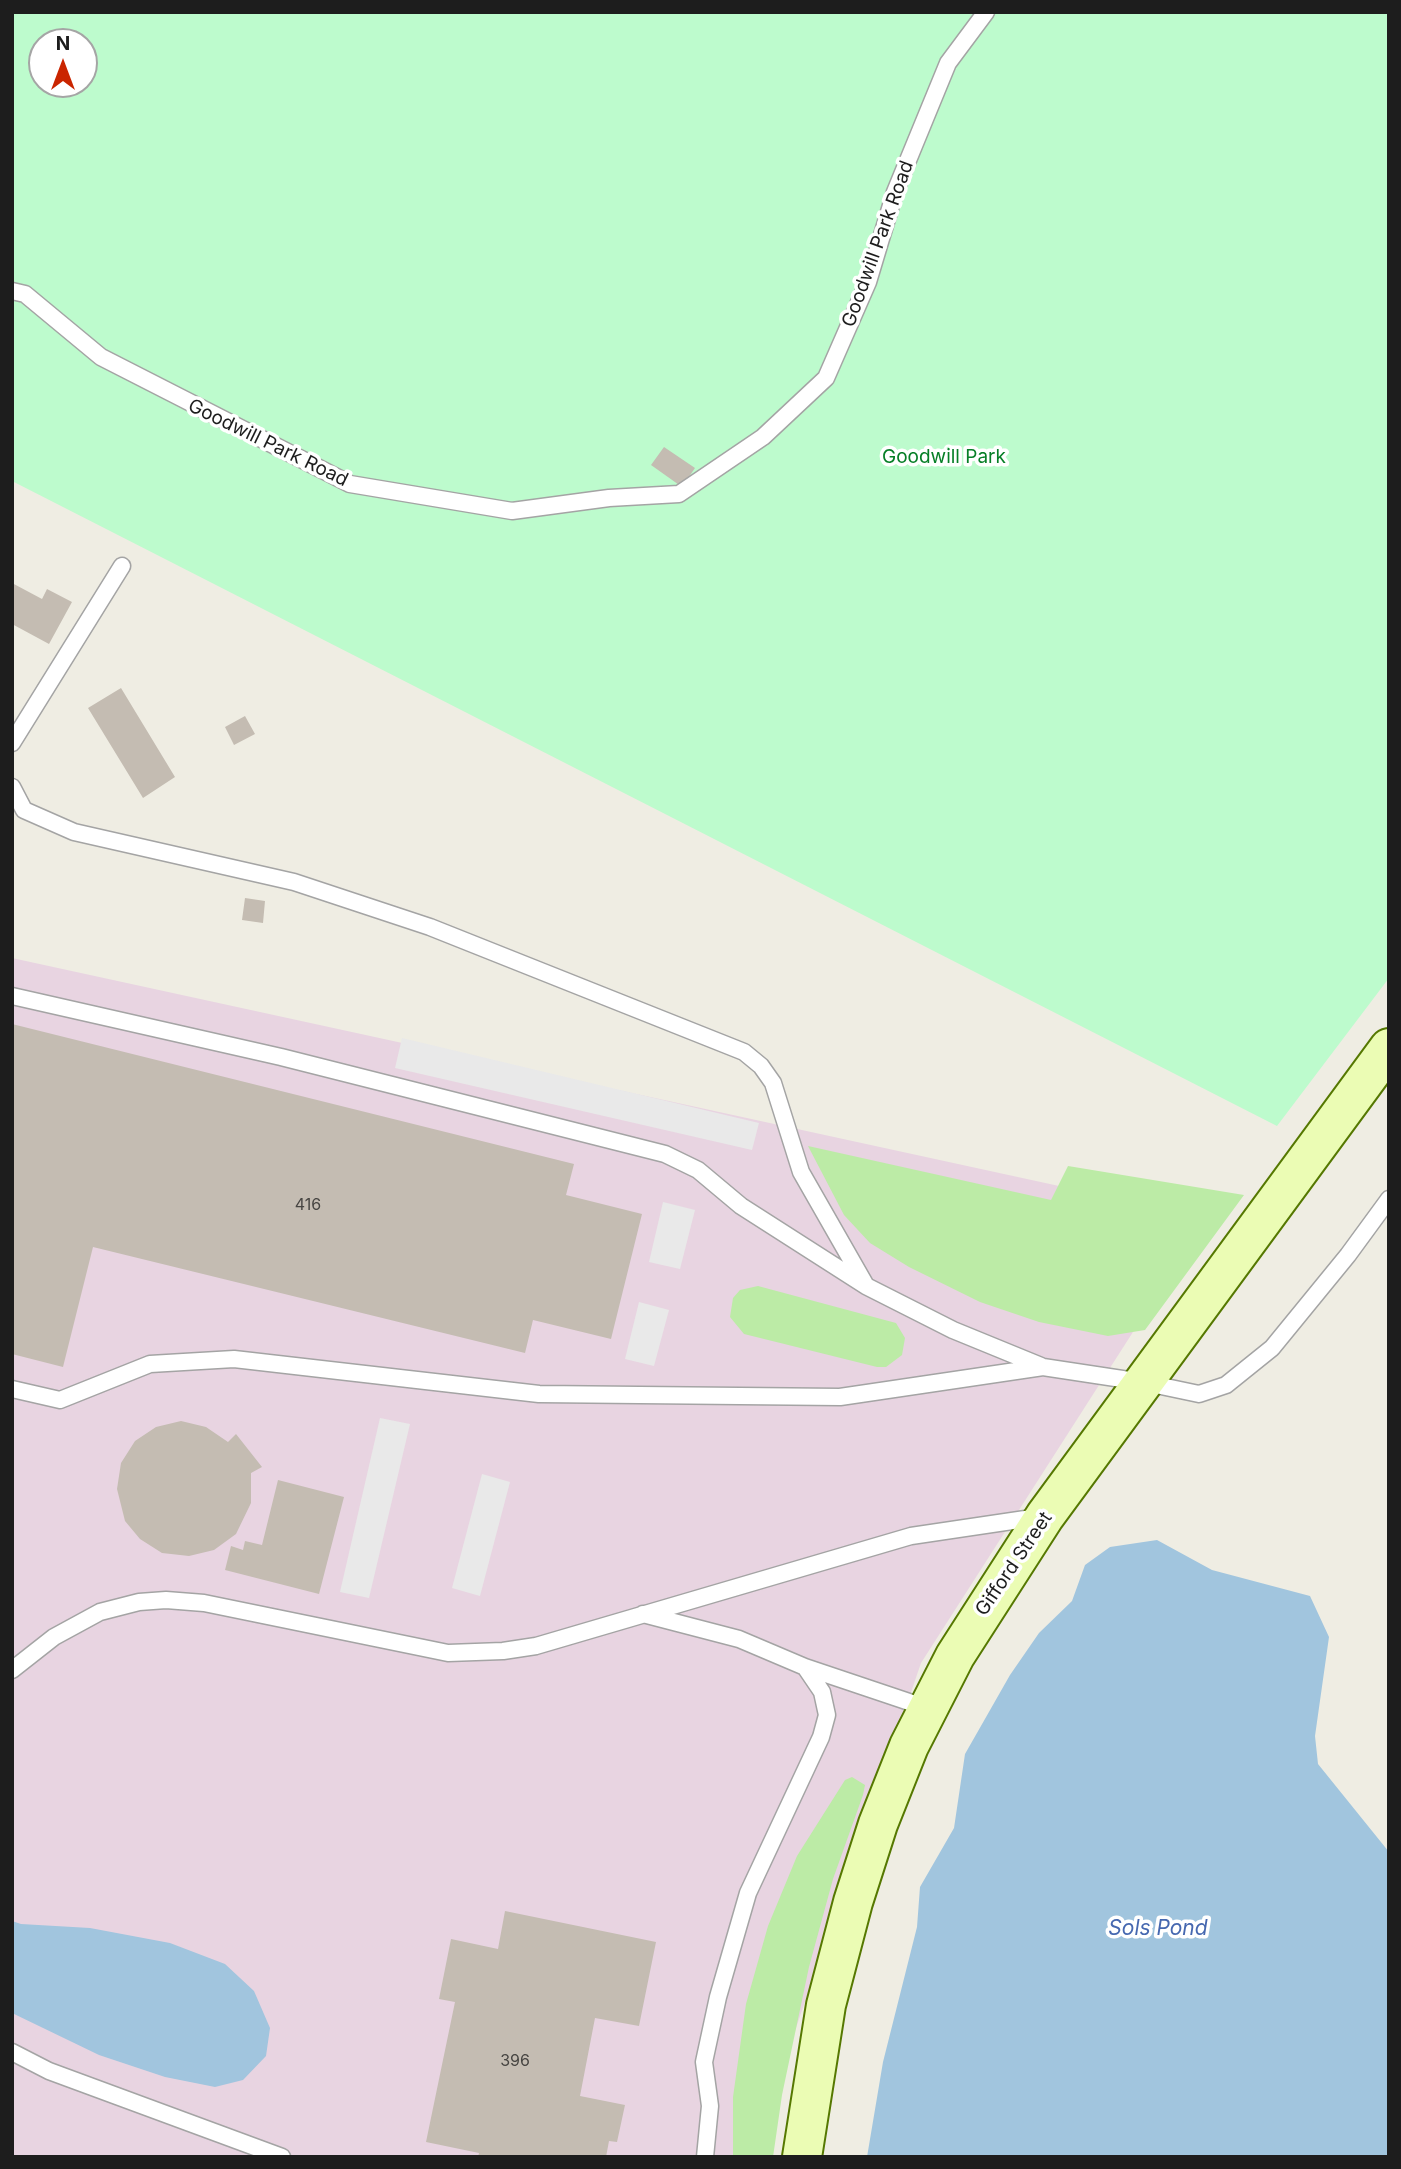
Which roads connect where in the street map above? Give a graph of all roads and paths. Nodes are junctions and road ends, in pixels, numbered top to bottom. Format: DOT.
graph roads {
  1 [pos="986,12"];
  2 [pos="12,291"];
  3 [pos="122,566"];
  4 [pos="12,743"];
  5 [pos="12,786"];
  6 [pos="12,996"];
  7 [pos="1389,1048"];
  8 [pos="1389,1199"];
  9 [pos="866,1286"];
  10 [pos="1043,1367"];
  11 [pos="1142,1382"];
  12 [pos="12,1389"];
  13 [pos="1045,1516"];
  14 [pos="642,1614"];
  15 [pos="804,1667"];
  16 [pos="12,1670"];
  17 [pos="928,1708"];
  18 [pos="12,2052"];
  19 [pos="282,2157"];
  20 [pos="705,2157"];
  21 [pos="803,2157"];
  1 -- 2 [label="lane, Goodwill Park Road"];
  3 -- 4 [label="lane"];
  5 -- 9 [label="lane"];
  6 -- 9 [label="lane"];
  7 -- 11 [label="main road, Gifford Street"];
  8 -- 11 [label="lane"];
  9 -- 10 [label="lane"];
  10 -- 11 [label="lane"];
  10 -- 12 [label="lane"];
  11 -- 13 [label="main road, Gifford Street"];
  13 -- 14 [label="lane"];
  13 -- 17 [label="main road, Gifford Street"];
  14 -- 15 [label="lane"];
  14 -- 16 [label="lane"];
  15 -- 17 [label="lane"];
  15 -- 20 [label="lane"];
  17 -- 21 [label="main road, Gifford Street"];
  18 -- 19 [label="lane"];
}
